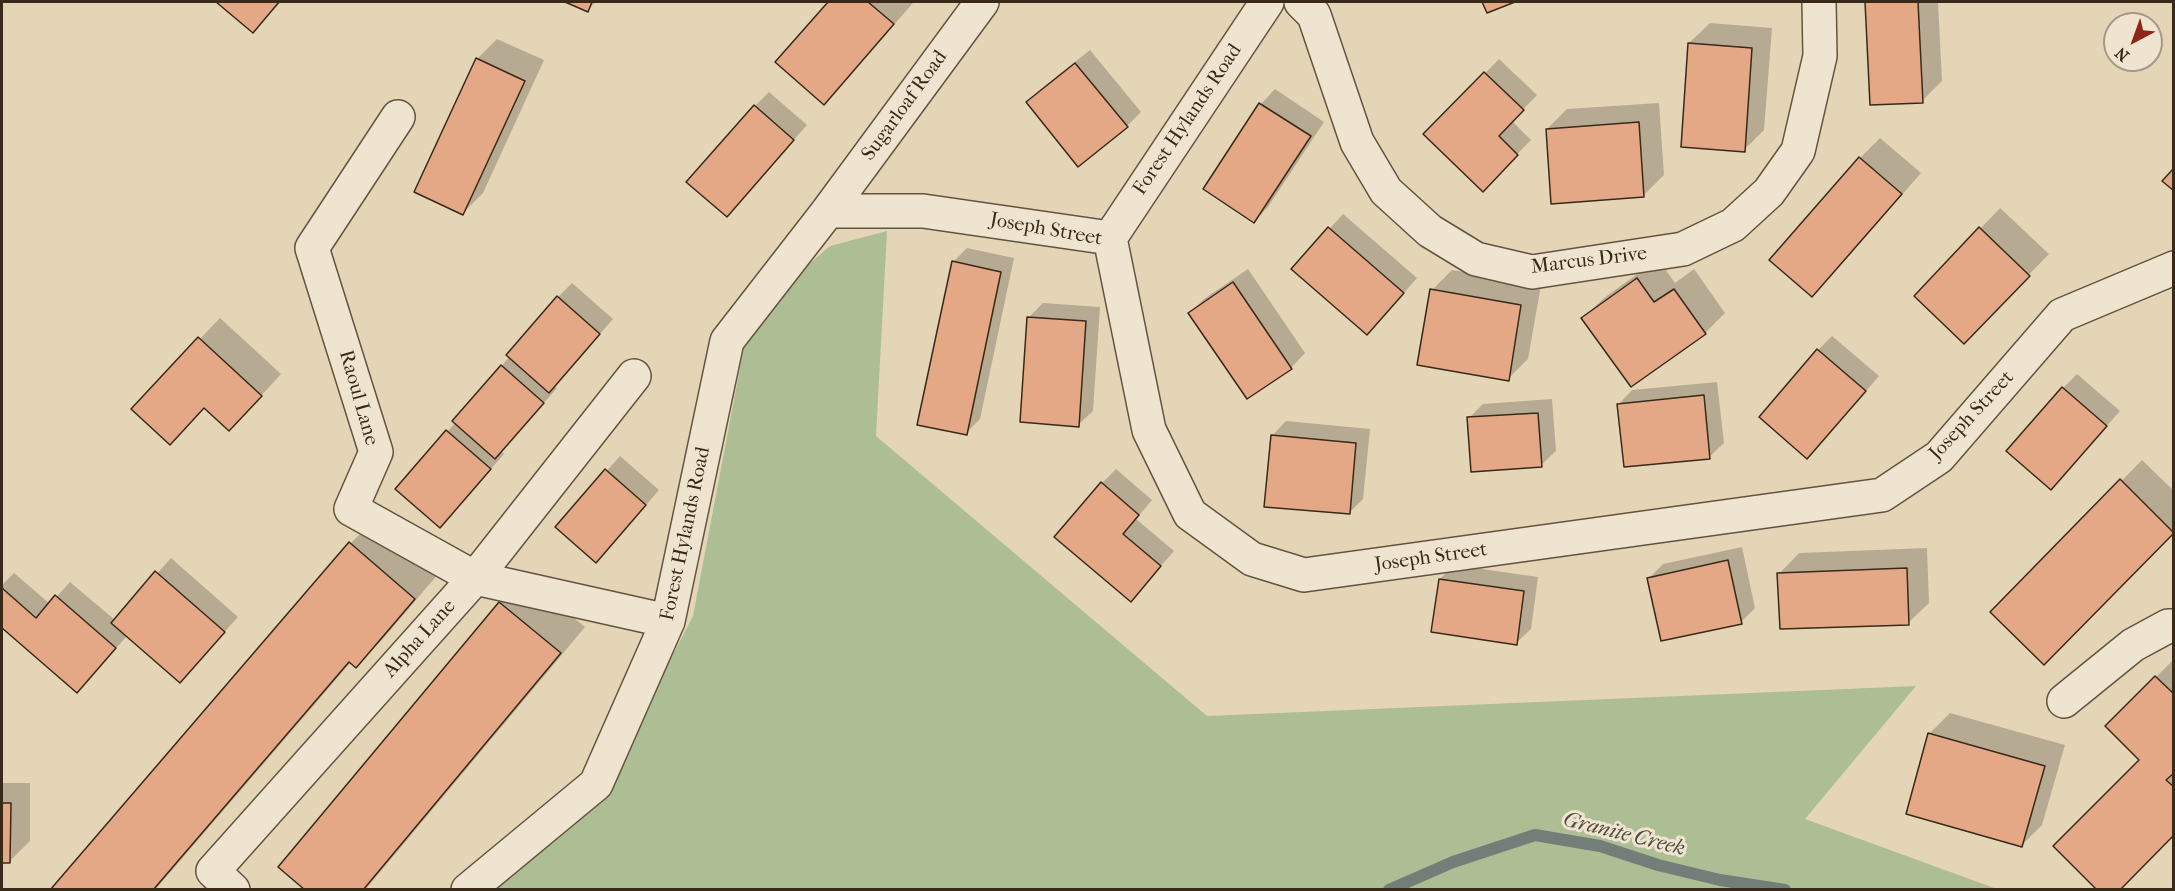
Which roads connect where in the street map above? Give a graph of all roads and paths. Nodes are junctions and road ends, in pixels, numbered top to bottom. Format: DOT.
graph roads {
  1 [pos="982,2"];
  2 [pos="1267,2"];
  3 [pos="1302,2"];
  4 [pos="1819,2"];
  5 [pos="398,117"];
  6 [pos="828,211"];
  7 [pos="1110,237"];
  8 [pos="2174,267"];
  9 [pos="634,376"];
  10 [pos="475,578"];
  11 [pos="668,621"];
  12 [pos="2174,626"];
  13 [pos="2064,701"];
  14 [pos="233,890"];
  15 [pos="468,890"];
  1 -- 6 [label="street, Sugarloaf Road"];
  2 -- 7 [label="street, Forest Hylands Road"];
  3 -- 4 [label="street, Marcus Drive"];
  5 -- 10 [label="street, Raoul Lane"];
  6 -- 7 [label="street, Joseph Street"];
  6 -- 11 [label="street, Forest Hylands Road"];
  7 -- 8 [label="street, Joseph Street"];
  9 -- 10 [label="street, Alpha Lane"];
  10 -- 11 [label="street, Raoul Lane"];
  10 -- 14 [label="street, Alpha Lane"];
  11 -- 15 [label="street, Forest Hylands Road"];
  12 -- 13 [label="street"];
}
